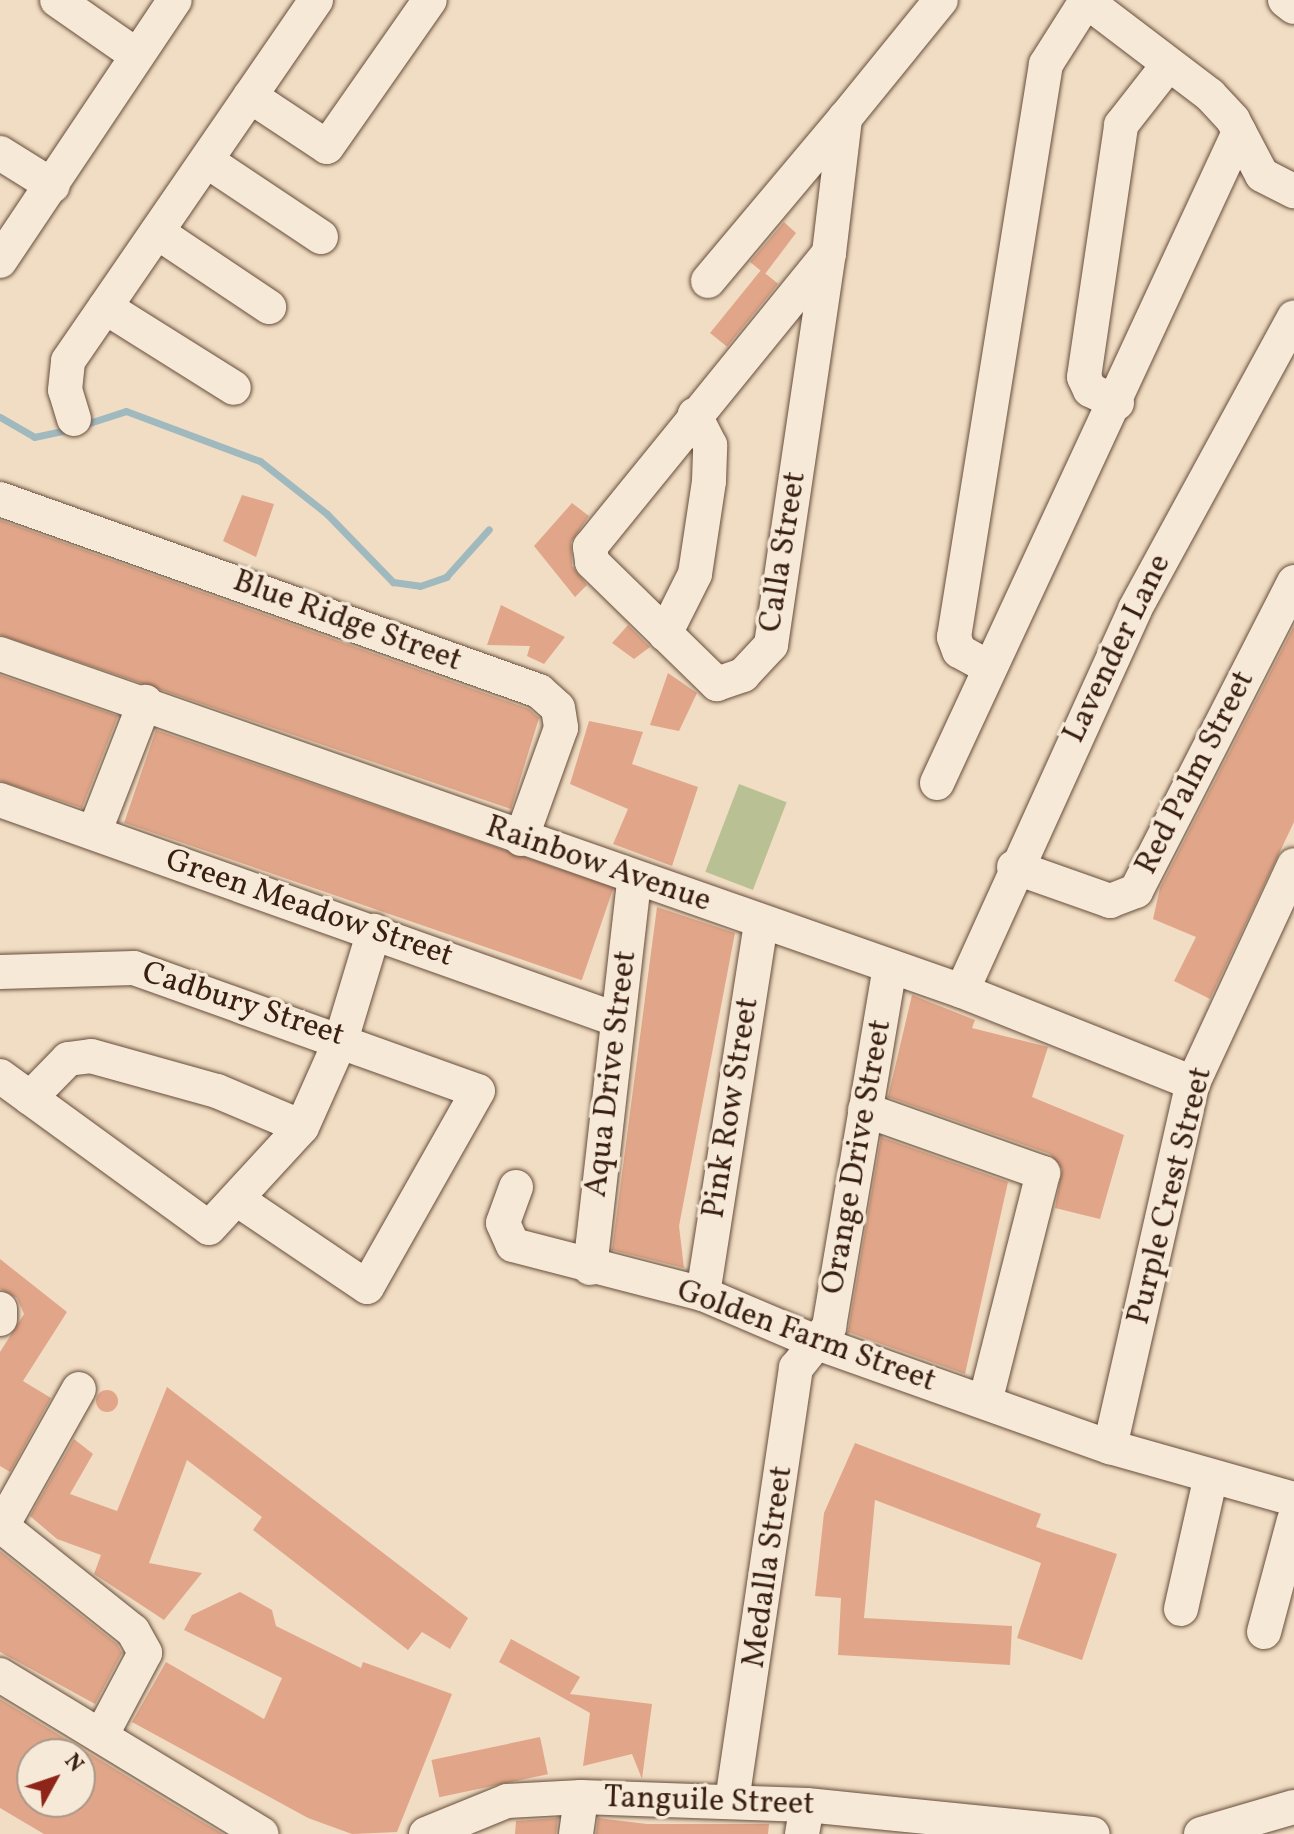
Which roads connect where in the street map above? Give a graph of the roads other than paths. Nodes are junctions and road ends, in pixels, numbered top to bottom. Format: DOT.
graph roads {
  1 [pos="57,0"];
  2 [pos="175,0"];
  3 [pos="430,0"];
  4 [pos="941,0"];
  5 [pos="1085,0"];
  6 [pos="1285,0"];
  7 [pos="314,1"];
  8 [pos="1294,7"];
  9 [pos="136,55"];
  10 [pos="1168,65"];
  11 [pos="250,96"];
  12 [pos="845,118"];
  13 [pos="1239,132"];
  14 [pos="0,153"];
  15 [pos="207,161"];
  16 [pos="53,186"];
  17 [pos="1294,191"];
  18 [pos="157,232"];
  19 [pos="321,237"];
  20 [pos="829,253"];
  21 [pos="0,261"];
  22 [pos="708,281"];
  23 [pos="105,307"];
  24 [pos="269,307"];
  25 [pos="1294,317"];
  26 [pos="234,388"];
  27 [pos="1117,403"];
  28 [pos="695,415"];
  29 [pos="74,419"];
  30 [pos="0,499"];
  31 [pos="1294,582"];
  32 [pos="665,634"];
  33 [pos="0,654"];
  34 [pos="990,668"];
  35 [pos="145,702"];
  36 [pos="937,783"];
  37 [pos="0,800"];
  38 [pos="94,833"];
  39 [pos="521,839"];
  40 [pos="1294,865"];
  41 [pos="1014,867"];
  42 [pos="634,881"];
  43 [pos="761,922"];
  44 [pos="374,931"];
  45 [pos="890,967"];
  46 [pos="0,972"];
  47 [pos="962,991"];
  48 [pos="618,1020"];
  49 [pos="342,1037"];
  50 [pos="0,1076"];
  51 [pos="1193,1083"];
  52 [pos="30,1098"];
  53 [pos="865,1110"];
  54 [pos="302,1127"];
  55 [pos="516,1187"];
  56 [pos="238,1200"];
  57 [pos="590,1268"];
  58 [pos="703,1294"];
  59 [pos="0,1309"];
  60 [pos="0,1319"];
  61 [pos="820,1344"];
  62 [pos="79,1389"];
  63 [pos="985,1402"];
  64 [pos="1110,1447"];
  65 [pos="1211,1476"];
  66 [pos="1294,1499"];
  67 [pos="1294,1520"];
  68 [pos="1,1526"];
  69 [pos="1181,1609"];
  70 [pos="1264,1632"];
  71 [pos="0,1675"];
  72 [pos="101,1736"];
  73 [pos="581,1797"];
  74 [pos="732,1801"];
  75 [pos="1294,1807"];
  76 [pos="805,1820"];
  77 [pos="928,1825"];
  78 [pos="262,1834"];
  79 [pos="426,1834"];
  80 [pos="576,1834"];
  81 [pos="1093,1834"];
  82 [pos="1201,1834"];
  1 -- 9 [label="street"];
  2 -- 9 [label="street"];
  3 -- 11 [label="street"];
  4 -- 12 [label="street"];
  5 -- 10 [label="street"];
  5 -- 34 [label="street"];
  6 -- 8 [label="street"];
  7 -- 11 [label="street"];
  9 -- 16 [label="street"];
  10 -- 13 [label="street"];
  10 -- 27 [label="street"];
  11 -- 15 [label="street"];
  12 -- 20 [label="street, Calla Street"];
  12 -- 22 [label="street"];
  13 -- 17 [label="street"];
  13 -- 27 [label="street"];
  14 -- 16 [label="street"];
  15 -- 18 [label="street"];
  15 -- 19 [label="street"];
  16 -- 21 [label="street"];
  18 -- 23 [label="street"];
  18 -- 24 [label="street"];
  20 -- 28 [label="street, Calla Street"];
  20 -- 32 [label="street, Calla Street"];
  23 -- 26 [label="street"];
  23 -- 29 [label="street"];
  25 -- 41 [label="street, Lavender Lane"];
  27 -- 34 [label="street"];
  28 -- 32 [label="street"];
  28 -- 32 [label="street, Calla Street"];
  30 -- 39 [label="street, Blue Ridge Street"];
  31 -- 41 [label="street, Red Palm Street"];
  33 -- 35 [label="street, Rainbow Avenue"];
  34 -- 36 [label="street"];
  35 -- 38 [label="street"];
  35 -- 39 [label="street, Rainbow Avenue"];
  37 -- 38 [label="street, Green Meadow Street"];
  38 -- 44 [label="street, Green Meadow Street"];
  39 -- 42 [label="street, Rainbow Avenue"];
  40 -- 51 [label="street, Purple Crest Street"];
  41 -- 47 [label="street, Lavender Lane"];
  42 -- 43 [label="street, Rainbow Avenue"];
  42 -- 48 [label="street, Aqua Drive Street"];
  43 -- 45 [label="street, Rainbow Avenue"];
  43 -- 58 [label="street, Pink Row Street"];
  44 -- 48 [label="street, Green Meadow Street"];
  44 -- 49 [label="street"];
  45 -- 47 [label="street, Rainbow Avenue"];
  45 -- 53 [label="street, Orange Drive Street"];
  46 -- 49 [label="street, Cadbury Street"];
  47 -- 51 [label="street, Rainbow Avenue"];
  48 -- 57 [label="street, Aqua Drive Street"];
  49 -- 54 [label="street"];
  49 -- 56 [label="street, Cadbury Street"];
  50 -- 52 [label="street"];
  51 -- 64 [label="street, Purple Crest Street"];
  52 -- 54 [label="street"];
  52 -- 56 [label="street"];
  53 -- 61 [label="street, Orange Drive Street"];
  53 -- 63 [label="street"];
  54 -- 56 [label="street"];
  55 -- 57 [label="street, Golden Farm Street"];
  57 -- 58 [label="street, Golden Farm Street"];
  58 -- 61 [label="street, Golden Farm Street"];
  59 -- 60 [label="street"];
  61 -- 63 [label="street, Golden Farm Street"];
  61 -- 74 [label="street, Medalla Street"];
  62 -- 68 [label="street"];
  63 -- 64 [label="street, Golden Farm Street"];
  64 -- 65 [label="street, Golden Farm Street"];
  65 -- 66 [label="street, Golden Farm Street"];
  65 -- 69 [label="street"];
  67 -- 70 [label="street"];
  68 -- 72 [label="street"];
  71 -- 72 [label="street"];
  72 -- 78 [label="street"];
  73 -- 74 [label="street, Tanguile Street"];
  73 -- 79 [label="street, Tanguile Street"];
  73 -- 80 [label="street"];
  74 -- 76 [label="street, Tanguile Street"];
  75 -- 82 [label="street"];
  76 -- 77 [label="street, Tanguile Street"];
  77 -- 81 [label="street, Tanguile Street"];
}
